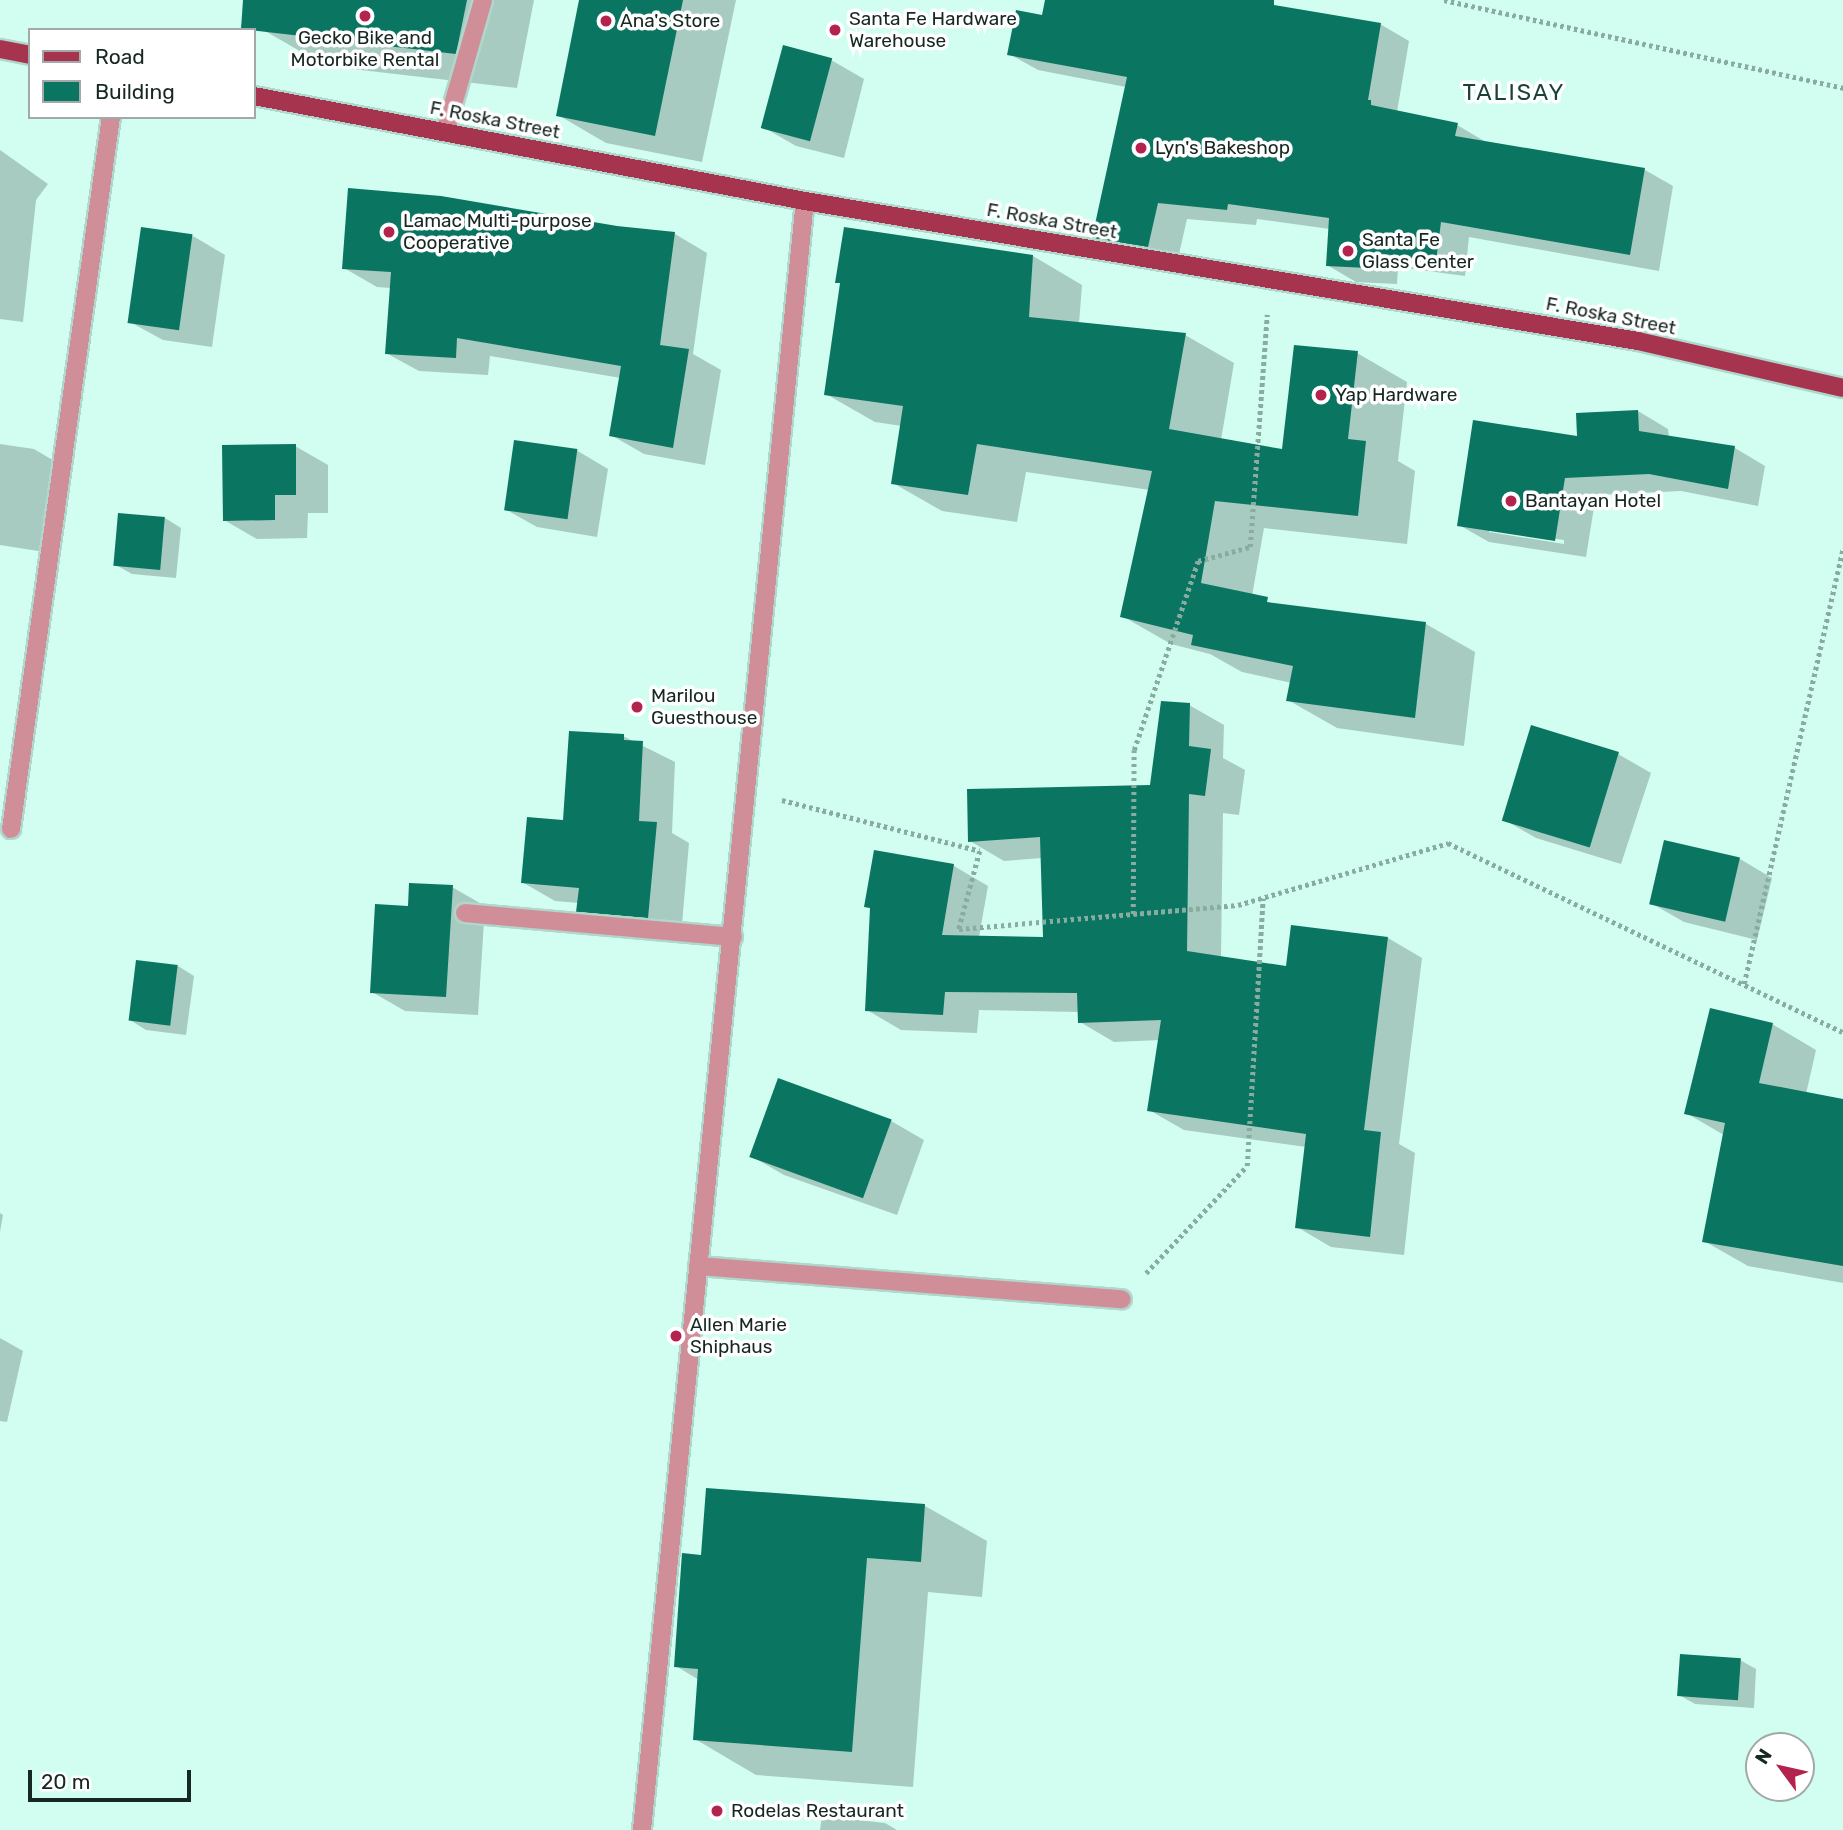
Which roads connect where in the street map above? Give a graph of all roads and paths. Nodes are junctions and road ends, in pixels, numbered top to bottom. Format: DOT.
graph roads {
  1 [pos="483,0"];
  2 [pos="1444,0"];
  3 [pos="0,49"];
  4 [pos="28,55"];
  5 [pos="1843,88"];
  6 [pos="256,96"];
  7 [pos="111,119"];
  8 [pos="445,132"];
  9 [pos="805,201"];
  10 [pos="1270,279"];
  11 [pos="1843,388"];
  12 [pos="1843,550"];
  13 [pos="746,790"];
  14 [pos="11,829"];
  15 [pos="1263,898"];
  16 [pos="465,913"];
  17 [pos="1133,914"];
  18 [pos="733,937"];
  19 [pos="1744,984"];
  20 [pos="1843,1032"];
  21 [pos="698,1266"];
  22 [pos="1122,1298"];
  23 [pos="642,1830"];
  1 -- 8 [label="street"];
  2 -- 5 [label="path"];
  3 -- 4 [label="main road"];
  6 -- 8 [label="main road, F. Roska Street"];
  7 -- 14 [label="street"];
  8 -- 9 [label="main road, F. Roska Street"];
  9 -- 10 [label="main road, F. Roska Street"];
  9 -- 13 [label="street"];
  10 -- 11 [label="main road, F. Roska Street"];
  10 -- 17 [label="path"];
  12 -- 19 [label="path"];
  13 -- 17 [label="path"];
  13 -- 18 [label="street"];
  15 -- 17 [label="path"];
  15 -- 19 [label="path"];
  15 -- 22 [label="path"];
  16 -- 18 [label="street"];
  18 -- 21 [label="street"];
  19 -- 20 [label="path"];
  21 -- 22 [label="street"];
  21 -- 23 [label="street"];
}
